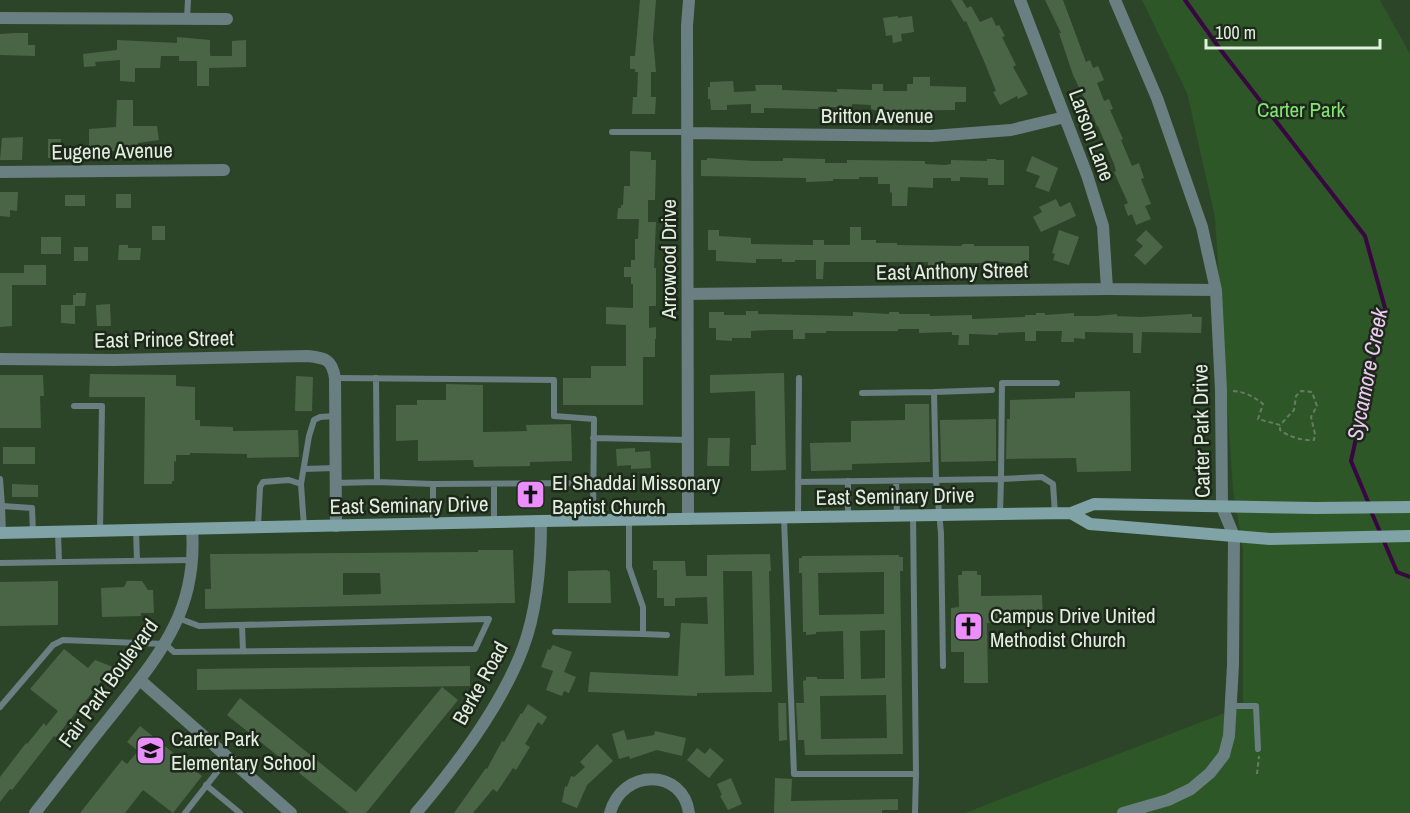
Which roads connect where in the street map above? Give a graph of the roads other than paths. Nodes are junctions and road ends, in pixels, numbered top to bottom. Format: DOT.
graph roads {
  1 [pos="188,0"];
  2 [pos="689,0"];
  3 [pos="1020,0"];
  4 [pos="1115,0"];
  5 [pos="0,18"];
  6 [pos="187,19"];
  7 [pos="227,19"];
  8 [pos="1065,117"];
  9 [pos="612,132"];
  10 [pos="687,133"];
  11 [pos="224,170"];
  12 [pos="0,172"];
  13 [pos="1107,289"];
  14 [pos="1216,290"];
  15 [pos="688,294"];
  16 [pos="0,359"];
  17 [pos="335,378"];
  18 [pos="376,378"];
  19 [pos="799,378"];
  20 [pos="1057,383"];
  21 [pos="992,390"];
  22 [pos="934,392"];
  23 [pos="862,393"];
  24 [pos="74,406"];
  25 [pos="335,416"];
  26 [pos="593,438"];
  27 [pos="688,440"];
  28 [pos="335,468"];
  29 [pos="304,469"];
  30 [pos="0,479"];
  31 [pos="1001,479"];
  32 [pos="936,480"];
  33 [pos="848,481"];
  34 [pos="896,481"];
  35 [pos="377,482"];
  36 [pos="798,482"];
  37 [pos="335,483"];
  38 [pos="593,483"];
  39 [pos="301,484"];
  40 [pos="433,484"];
  41 [pos="494,484"];
  42 [pos="2,506"];
  43 [pos="1222,507"];
  44 [pos="1410,507"];
  45 [pos="1071,513"];
  46 [pos="1000,514"];
  47 [pos="1055,514"];
  48 [pos="940,515"];
  49 [pos="897,516"];
  50 [pos="913,516"];
  51 [pos="798,517"];
  52 [pos="848,517"];
  53 [pos="784,518"];
  54 [pos="688,519"];
  55 [pos="593,520"];
  56 [pos="629,520"];
  57 [pos="541,521"];
  58 [pos="494,522"];
  59 [pos="433,524"];
  60 [pos="336,526"];
  61 [pos="304,527"];
  62 [pos="258,528"];
  63 [pos="192,529"];
  64 [pos="136,530"];
  65 [pos="100,531"];
  66 [pos="33,532"];
  67 [pos="58,532"];
  68 [pos="2,533"];
  69 [pos="1410,536"];
  70 [pos="1234,537"];
  71 [pos="191,560"];
  72 [pos="137,561"];
  73 [pos="59,562"];
  74 [pos="0,563"];
  75 [pos="178,618"];
  76 [pos="242,625"];
  77 [pos="555,632"];
  78 [pos="643,634"];
  79 [pos="666,635"];
  80 [pos="169,648"];
  81 [pos="243,651"];
  82 [pos="944,666"];
  83 [pos="140,680"];
  84 [pos="1231,706"];
  85 [pos="0,707"];
  86 [pos="1258,749"];
  87 [pos="228,757"];
  88 [pos="916,774"];
  89 [pos="206,785"];
  90 [pos="35,813"];
  91 [pos="185,813"];
  92 [pos="240,813"];
  93 [pos="291,813"];
  94 [pos="416,813"];
  95 [pos="610,813"];
  96 [pos="688,813"];
  97 [pos="915,813"];
  98 [pos="1123,813"];
  1 -- 6 [label="lane"];
  2 -- 10 [label="street, Arrowood Drive"];
  3 -- 8 [label="street, Larson Lane"];
  4 -- 14 [label="street, Carter Park Drive"];
  5 -- 6 [label="street"];
  6 -- 7 [label="street"];
  8 -- 10 [label="street, Britton Avenue"];
  8 -- 13 [label="street, Larson Lane"];
  9 -- 10 [label="lane"];
  10 -- 15 [label="street, Arrowood Drive"];
  11 -- 12 [label="street, Eugene Avenue"];
  13 -- 14 [label="street, East Anthony Street"];
  13 -- 15 [label="street, East Anthony Street"];
  14 -- 43 [label="street, Carter Park Drive"];
  15 -- 27 [label="street, Arrowood Drive"];
  16 -- 17 [label="street, East Prince Street"];
  17 -- 18 [label="lane"];
  17 -- 25 [label="street"];
  18 -- 26 [label="lane"];
  18 -- 35 [label="lane"];
  19 -- 36 [label="lane"];
  20 -- 31 [label="lane"];
  21 -- 22 [label="lane"];
  22 -- 23 [label="lane"];
  22 -- 32 [label="lane"];
  24 -- 65 [label="lane"];
  25 -- 28 [label="street"];
  25 -- 29 [label="lane"];
  26 -- 27 [label="lane"];
  26 -- 38 [label="lane"];
  27 -- 54 [label="street, Arrowood Drive"];
  28 -- 29 [label="lane"];
  28 -- 37 [label="street"];
  29 -- 39 [label="lane"];
  30 -- 42 [label="lane"];
  31 -- 32 [label="lane"];
  31 -- 46 [label="lane"];
  31 -- 47 [label="lane"];
  32 -- 34 [label="lane"];
  32 -- 48 [label="lane"];
  33 -- 34 [label="lane"];
  33 -- 36 [label="lane"];
  33 -- 52 [label="lane"];
  34 -- 49 [label="lane"];
  35 -- 37 [label="lane"];
  35 -- 40 [label="lane"];
  36 -- 51 [label="lane"];
  37 -- 60 [label="street"];
  38 -- 41 [label="lane"];
  38 -- 55 [label="lane"];
  39 -- 61 [label="lane"];
  39 -- 62 [label="lane"];
  40 -- 41 [label="lane"];
  40 -- 59 [label="lane"];
  41 -- 58 [label="lane"];
  42 -- 66 [label="lane"];
  42 -- 68 [label="lane"];
  43 -- 44 [label="main road, East Seminary Drive"];
  43 -- 45 [label="main road, East Seminary Drive"];
  43 -- 70 [label="street, Carter Park Drive"];
  45 -- 47 [label="main road, East Seminary Drive"];
  45 -- 70 [label="main road, East Seminary Drive"];
  46 -- 47 [label="main road, East Seminary Drive"];
  46 -- 48 [label="main road, East Seminary Drive"];
  48 -- 50 [label="main road, East Seminary Drive"];
  48 -- 82 [label="lane"];
  49 -- 50 [label="main road, East Seminary Drive"];
  49 -- 52 [label="main road, East Seminary Drive"];
  50 -- 88 [label="lane"];
  51 -- 52 [label="main road, East Seminary Drive"];
  51 -- 53 [label="main road, East Seminary Drive"];
  53 -- 54 [label="main road, East Seminary Drive"];
  53 -- 88 [label="lane"];
  54 -- 56 [label="main road, East Seminary Drive"];
  55 -- 56 [label="main road, East Seminary Drive"];
  55 -- 57 [label="main road, East Seminary Drive"];
  56 -- 78 [label="lane"];
  57 -- 58 [label="main road, East Seminary Drive"];
  57 -- 94 [label="street, Berke Road"];
  58 -- 59 [label="main road, East Seminary Drive"];
  59 -- 60 [label="main road, East Seminary Drive"];
  60 -- 61 [label="main road, East Seminary Drive"];
  61 -- 62 [label="main road, East Seminary Drive"];
  62 -- 63 [label="main road, East Seminary Drive"];
  63 -- 64 [label="main road, East Seminary Drive"];
  63 -- 71 [label="street, Fair Park Boulevard"];
  64 -- 65 [label="main road, East Seminary Drive"];
  64 -- 72 [label="lane"];
  65 -- 67 [label="main road, East Seminary Drive"];
  66 -- 67 [label="main road, East Seminary Drive"];
  66 -- 68 [label="main road, East Seminary Drive"];
  67 -- 73 [label="lane"];
  69 -- 70 [label="main road, East Seminary Drive"];
  70 -- 84 [label="street, Carter Park Drive"];
  71 -- 72 [label="lane"];
  71 -- 75 [label="street, Fair Park Boulevard"];
  72 -- 73 [label="lane"];
  73 -- 74 [label="lane"];
  75 -- 76 [label="lane"];
  75 -- 80 [label="street, Fair Park Boulevard"];
  76 -- 81 [label="lane"];
  76 -- 81 [label="lane"];
  77 -- 78 [label="lane"];
  78 -- 79 [label="lane"];
  80 -- 81 [label="lane"];
  80 -- 83 [label="street, Fair Park Boulevard"];
  80 -- 85 [label="lane"];
  83 -- 87 [label="street"];
  83 -- 90 [label="street, Fair Park Boulevard"];
  84 -- 86 [label="lane"];
  84 -- 98 [label="street, Carter Park Drive"];
  87 -- 89 [label="lane"];
  87 -- 93 [label="street"];
  88 -- 97 [label="lane"];
  89 -- 91 [label="lane"];
  89 -- 92 [label="lane"];
  95 -- 96 [label="street"];
}
